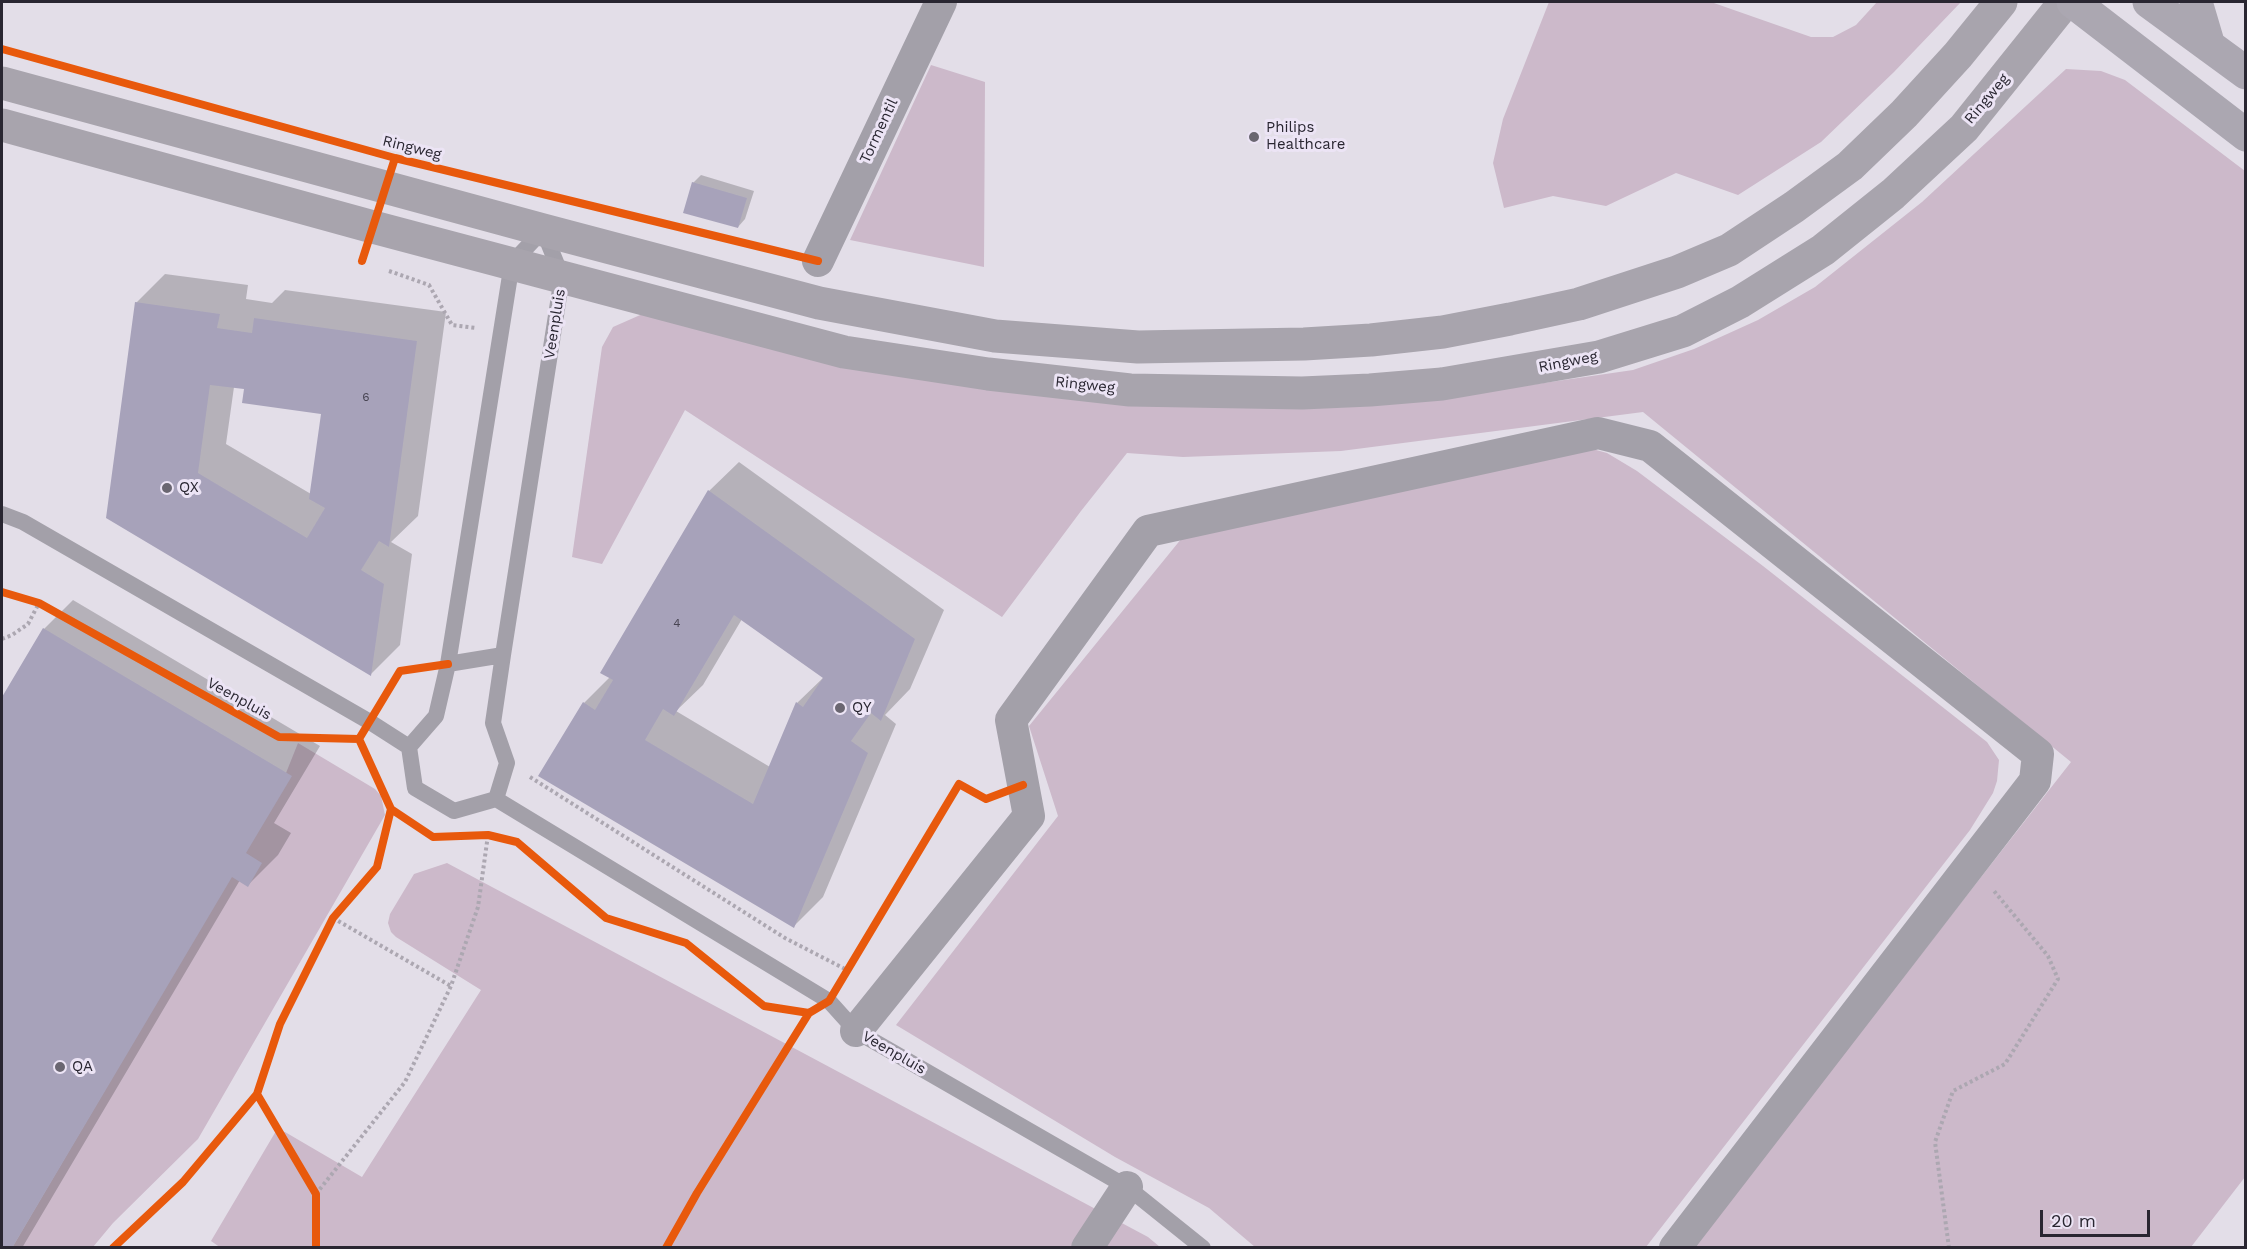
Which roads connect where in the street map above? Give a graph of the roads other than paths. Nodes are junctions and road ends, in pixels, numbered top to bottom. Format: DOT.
graph roads {
  1 [pos="940,2"];
  2 [pos="2001,2"];
  3 [pos="2065,2"];
  4 [pos="2073,2"];
  5 [pos="2149,2"];
  6 [pos="2196,2"];
  7 [pos="2209,45"];
  8 [pos="2246,73"];
  9 [pos="2,83"];
  10 [pos="2,125"];
  11 [pos="2246,135"];
  12 [pos="543,230"];
  13 [pos="818,261"];
  14 [pos="512,263"];
  15 [pos="562,277"];
  16 [pos="2,514"];
  17 [pos="503,655"];
  18 [pos="448,664"];
  19 [pos="409,747"];
  20 [pos="496,799"];
  21 [pos="856,1032"];
  22 [pos="1127,1187"];
  23 [pos="1087,1248"];
  24 [pos="1203,1248"];
  25 [pos="1675,1248"];
  1 -- 13 [label="street, Tormentil"];
  2 -- 12 [label="main road"];
  3 -- 15 [label="main road, Ringweg"];
  4 -- 11 [label="highway"];
  5 -- 7 [label="highway"];
  6 -- 7 [label="highway"];
  7 -- 8 [label="highway"];
  9 -- 12 [label="main road"];
  10 -- 14 [label="main road, Ringweg"];
  12 -- 14 [label="lane"];
  12 -- 15 [label="lane, Veenpluis"];
  14 -- 15 [label="main road, Ringweg"];
  14 -- 18 [label="lane"];
  15 -- 17 [label="lane, Veenpluis"];
  16 -- 19 [label="lane"];
  17 -- 18 [label="lane"];
  17 -- 20 [label="lane, Veenpluis"];
  18 -- 19 [label="lane"];
  19 -- 20 [label="lane"];
  20 -- 21 [label="lane, Veenpluis"];
  21 -- 22 [label="lane, Veenpluis"];
  21 -- 25 [label="street"];
  22 -- 23 [label="street"];
  22 -- 24 [label="lane, Veenpluis"];
}
